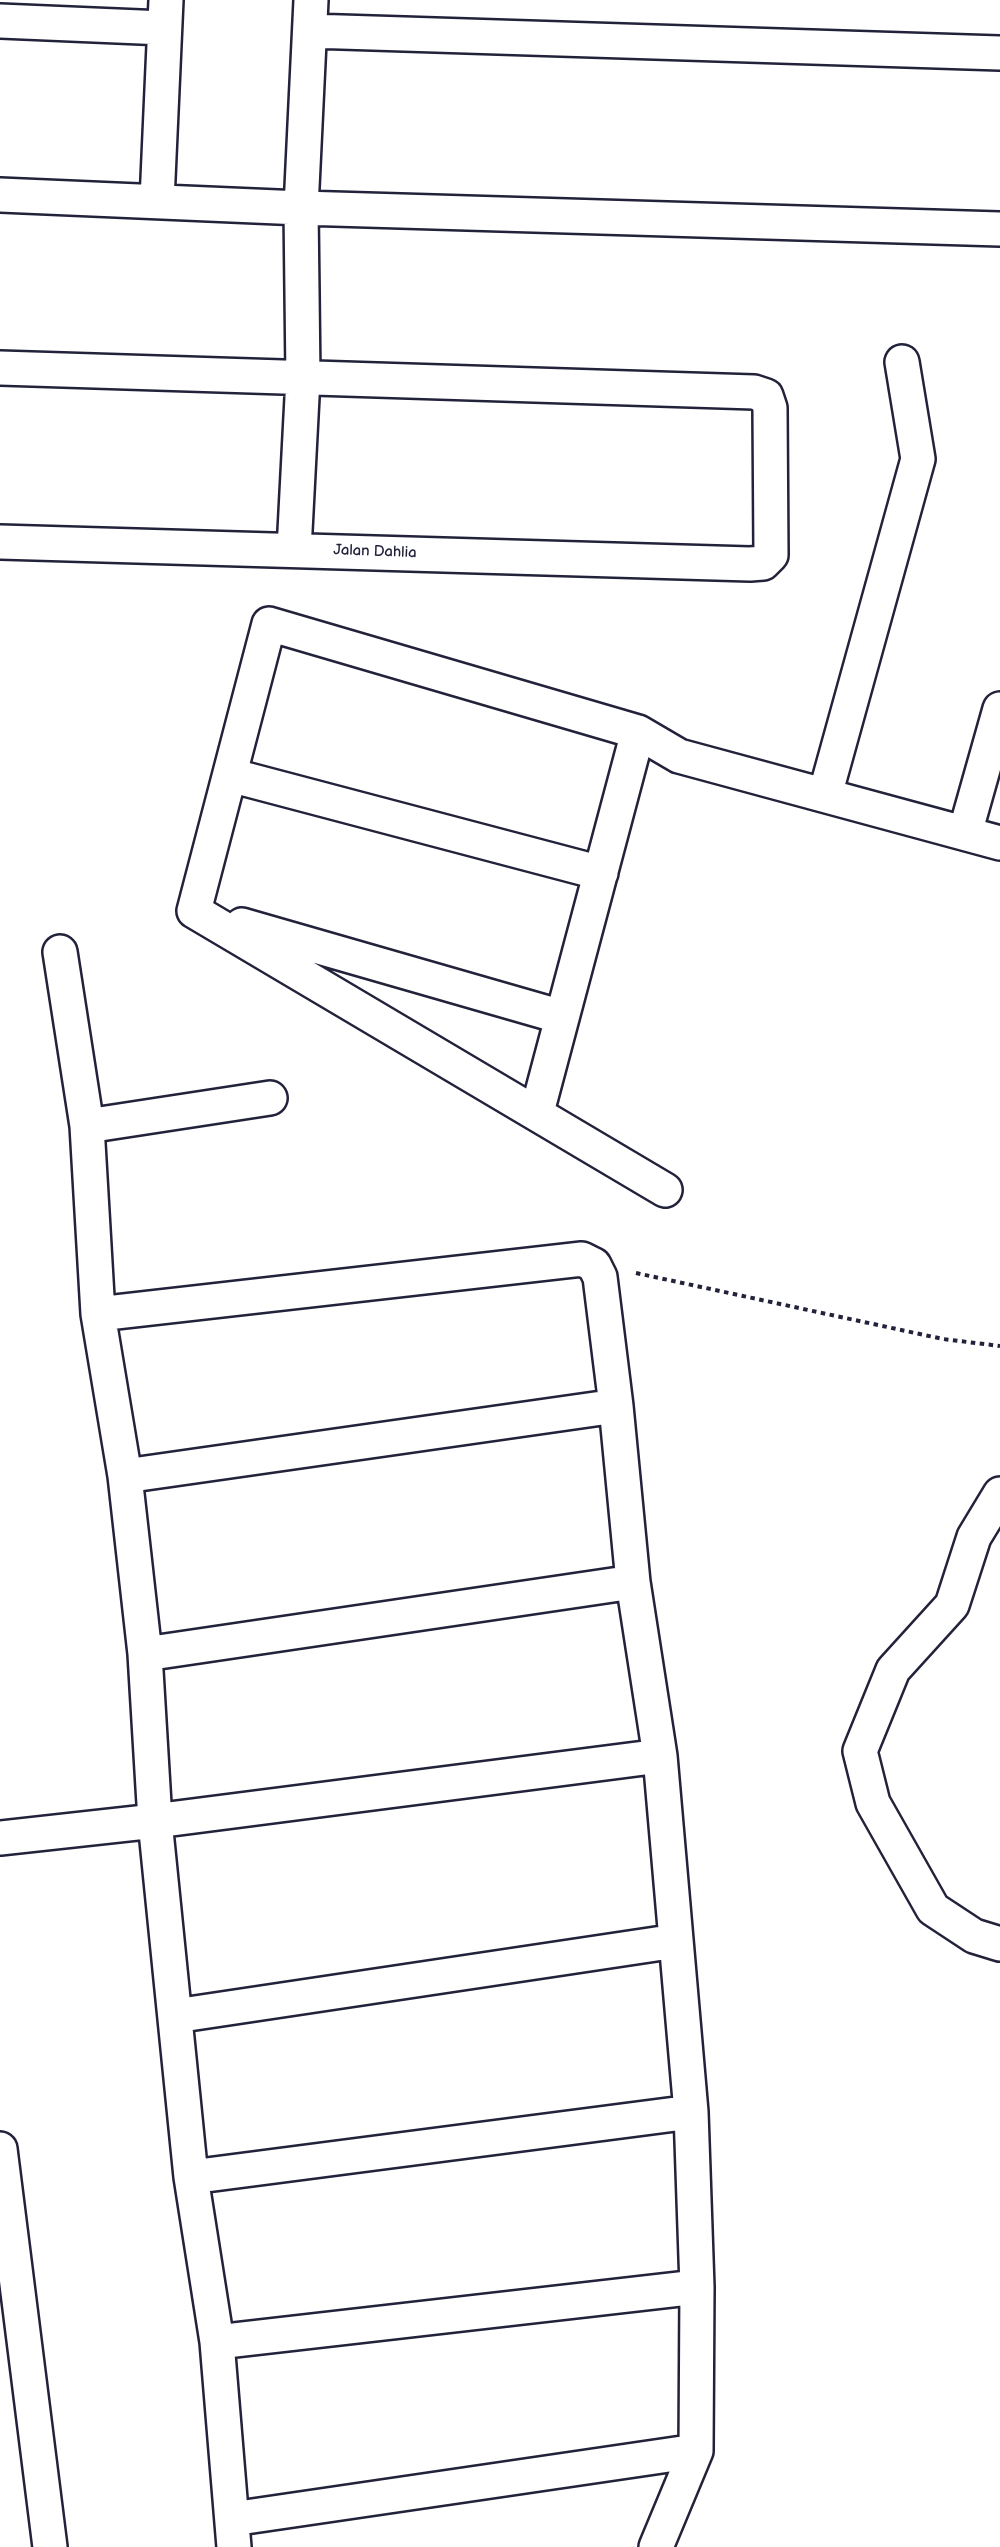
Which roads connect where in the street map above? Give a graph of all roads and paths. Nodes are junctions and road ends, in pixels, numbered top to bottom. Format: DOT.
graph roads {
  1 [pos="165,14"];
  2 [pos="311,15"];
  3 [pos="0,21"];
  4 [pos="1000,53"];
  5 [pos="0,195"];
  6 [pos="157,201"];
  7 [pos="301,208"];
  8 [pos="1000,229"];
  9 [pos="902,362"];
  10 [pos="0,368"];
  11 [pos="303,378"];
  12 [pos="0,542"];
  13 [pos="294,550"];
  14 [pos="1000,710"];
  15 [pos="639,732"];
  16 [pos="230,775"];
  17 [pos="825,795"];
  18 [pos="965,833"];
  19 [pos="1000,843"];
  20 [pos="601,873"];
  21 [pos="194,911"];
  22 [pos="60,952"];
  23 [pos="562,1017"];
  24 [pos="270,1098"];
  25 [pos="537,1112"];
  26 [pos="87,1126"];
  27 [pos="665,1190"];
  28 [pos="594,1265"];
  29 [pos="98,1314"];
  30 [pos="1000,1346"];
  31 [pos="616,1406"];
  32 [pos="125,1476"];
  33 [pos="1000,1494"];
  34 [pos="633,1582"];
  35 [pos="144,1654"];
  36 [pos="660,1756"];
  37 [pos="155,1821"];
  38 [pos="0,1838"];
  39 [pos="676,1941"];
  40 [pos="1000,1944"];
  41 [pos="176,2016"];
  42 [pos="691,2112"];
  43 [pos="0,2149"];
  44 [pos="191,2177"];
  45 [pos="697,2287"];
  46 [pos="217,2342"];
  47 [pos="696,2451"];
  48 [pos="233,2533"];
  49 [pos="50,2547"];
  50 [pos="656,2547"];
  1 -- 3 [label="street"];
  1 -- 6 [label="street"];
  2 -- 4 [label="street"];
  2 -- 7 [label="street"];
  5 -- 6 [label="street"];
  6 -- 7 [label="street"];
  7 -- 8 [label="street"];
  7 -- 11 [label="street"];
  9 -- 17 [label="street"];
  10 -- 11 [label="street"];
  11 -- 13 [label="street"];
  11 -- 13 [label="street, Jalan Dahlia"];
  12 -- 13 [label="street, Jalan Dahlia"];
  14 -- 18 [label="street"];
  15 -- 16 [label="street"];
  15 -- 17 [label="street"];
  15 -- 20 [label="street"];
  16 -- 20 [label="street"];
  16 -- 21 [label="street"];
  17 -- 18 [label="street"];
  18 -- 19 [label="street"];
  20 -- 23 [label="street"];
  21 -- 23 [label="street"];
  21 -- 25 [label="street"];
  22 -- 26 [label="street"];
  23 -- 25 [label="street"];
  24 -- 26 [label="street"];
  25 -- 27 [label="street"];
  26 -- 29 [label="street"];
  28 -- 29 [label="street"];
  28 -- 30 [label="path"];
  28 -- 31 [label="street"];
  29 -- 32 [label="street"];
  31 -- 32 [label="street"];
  31 -- 34 [label="street"];
  32 -- 35 [label="street"];
  33 -- 40 [label="street"];
  34 -- 35 [label="street"];
  34 -- 36 [label="street"];
  35 -- 37 [label="street"];
  36 -- 37 [label="street"];
  36 -- 39 [label="street"];
  37 -- 38 [label="street"];
  37 -- 41 [label="street"];
  39 -- 41 [label="street"];
  39 -- 42 [label="street"];
  41 -- 44 [label="street"];
  42 -- 44 [label="street"];
  42 -- 45 [label="street"];
  43 -- 49 [label="street"];
  44 -- 46 [label="street"];
  45 -- 46 [label="street"];
  45 -- 47 [label="street"];
  46 -- 48 [label="street"];
  47 -- 48 [label="street"];
  47 -- 50 [label="street"];
}
